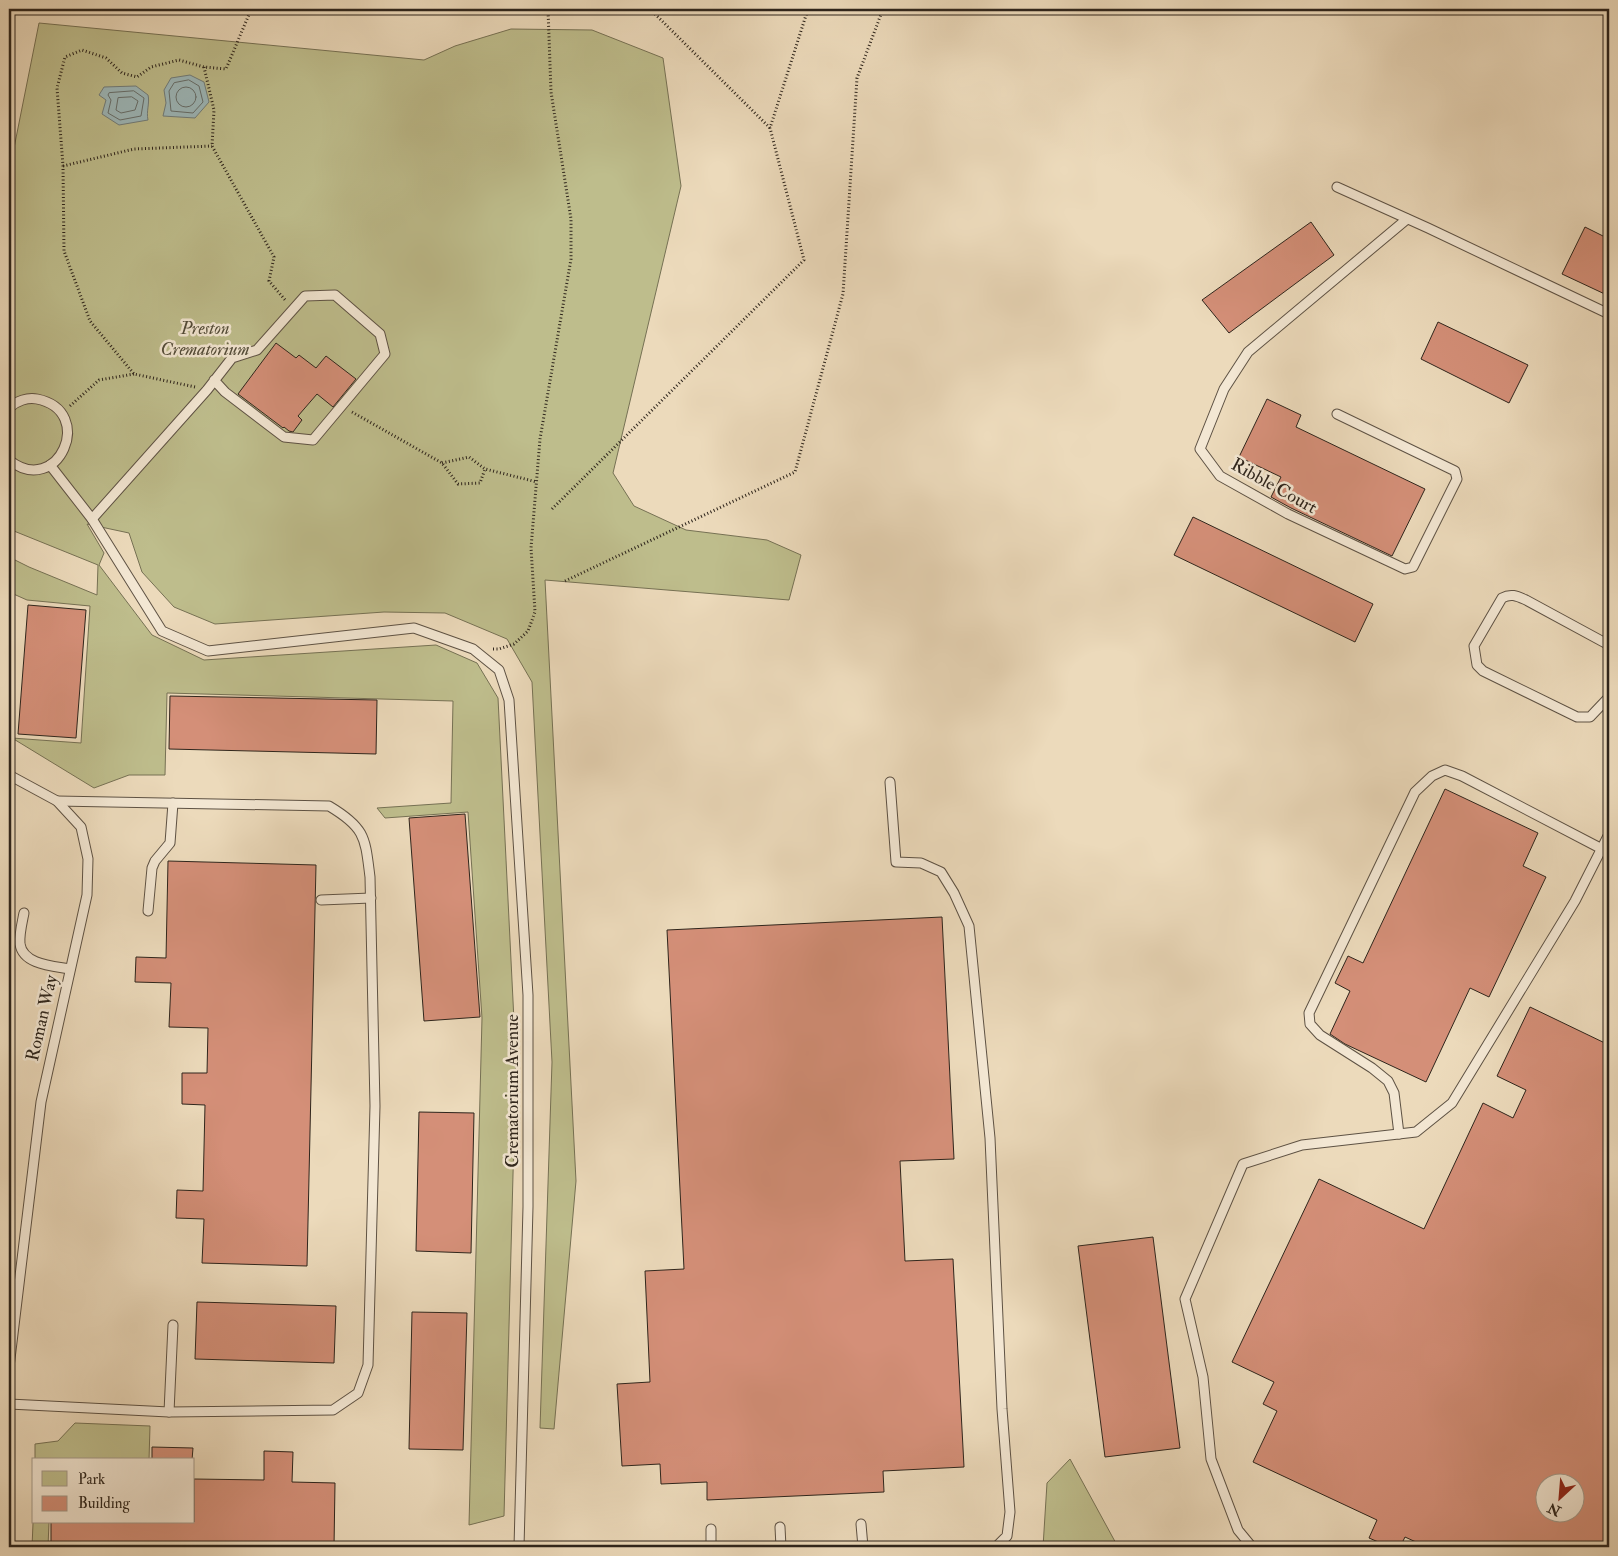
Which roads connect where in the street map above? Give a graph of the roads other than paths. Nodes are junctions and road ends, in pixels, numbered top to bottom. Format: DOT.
graph roads {
  1 [pos="1337,187"];
  2 [pos="1407,219"];
  3 [pos="1609,314"];
  4 [pos="214,380"];
  5 [pos="9,408"];
  6 [pos="1337,414"];
  7 [pos="9,460"];
  8 [pos="50,465"];
  9 [pos="92,519"];
  10 [pos="1609,645"];
  11 [pos="1609,697"];
  12 [pos="9,775"];
  13 [pos="890,782"];
  14 [pos="57,801"];
  15 [pos="173,803"];
  16 [pos="1609,834"];
  17 [pos="1602,849"];
  18 [pos="371,898"];
  19 [pos="321,900"];
  20 [pos="148,911"];
  21 [pos="24,913"];
  22 [pos="70,969"];
  23 [pos="1399,1134"];
  24 [pos="173,1325"];
  25 [pos="9,1367"];
  26 [pos="9,1404"];
  27 [pos="170,1412"];
  28 [pos="861,1524"];
  29 [pos="780,1527"];
  30 [pos="711,1529"];
  31 [pos="519,1547"];
  32 [pos="711,1547"];
  33 [pos="781,1547"];
  34 [pos="863,1547"];
  35 [pos="996,1547"];
  36 [pos="1252,1547"];
  1 -- 2 [label="lane"];
  2 -- 3 [label="lane"];
  2 -- 6 [label="lane, Ribble Court"];
  4 -- 4 [label="lane"];
  4 -- 9 [label="lane"];
  5 -- 8 [label="lane"];
  7 -- 8 [label="lane"];
  8 -- 9 [label="lane, Crematorium Avenue"];
  9 -- 31 [label="lane, Crematorium Avenue"];
  10 -- 11 [label="lane"];
  12 -- 14 [label="lane, Roman Way"];
  13 -- 35 [label="lane"];
  14 -- 15 [label="lane"];
  14 -- 22 [label="lane, Roman Way"];
  15 -- 18 [label="lane"];
  15 -- 20 [label="lane"];
  16 -- 17 [label="lane"];
  17 -- 23 [label="lane"];
  17 -- 23 [label="lane"];
  18 -- 19 [label="lane"];
  18 -- 27 [label="lane"];
  21 -- 22 [label="lane"];
  22 -- 25 [label="lane, Roman Way"];
  23 -- 36 [label="lane"];
  24 -- 27 [label="lane"];
  26 -- 27 [label="lane"];
  28 -- 34 [label="lane"];
  29 -- 33 [label="lane"];
  30 -- 32 [label="lane"];
}
